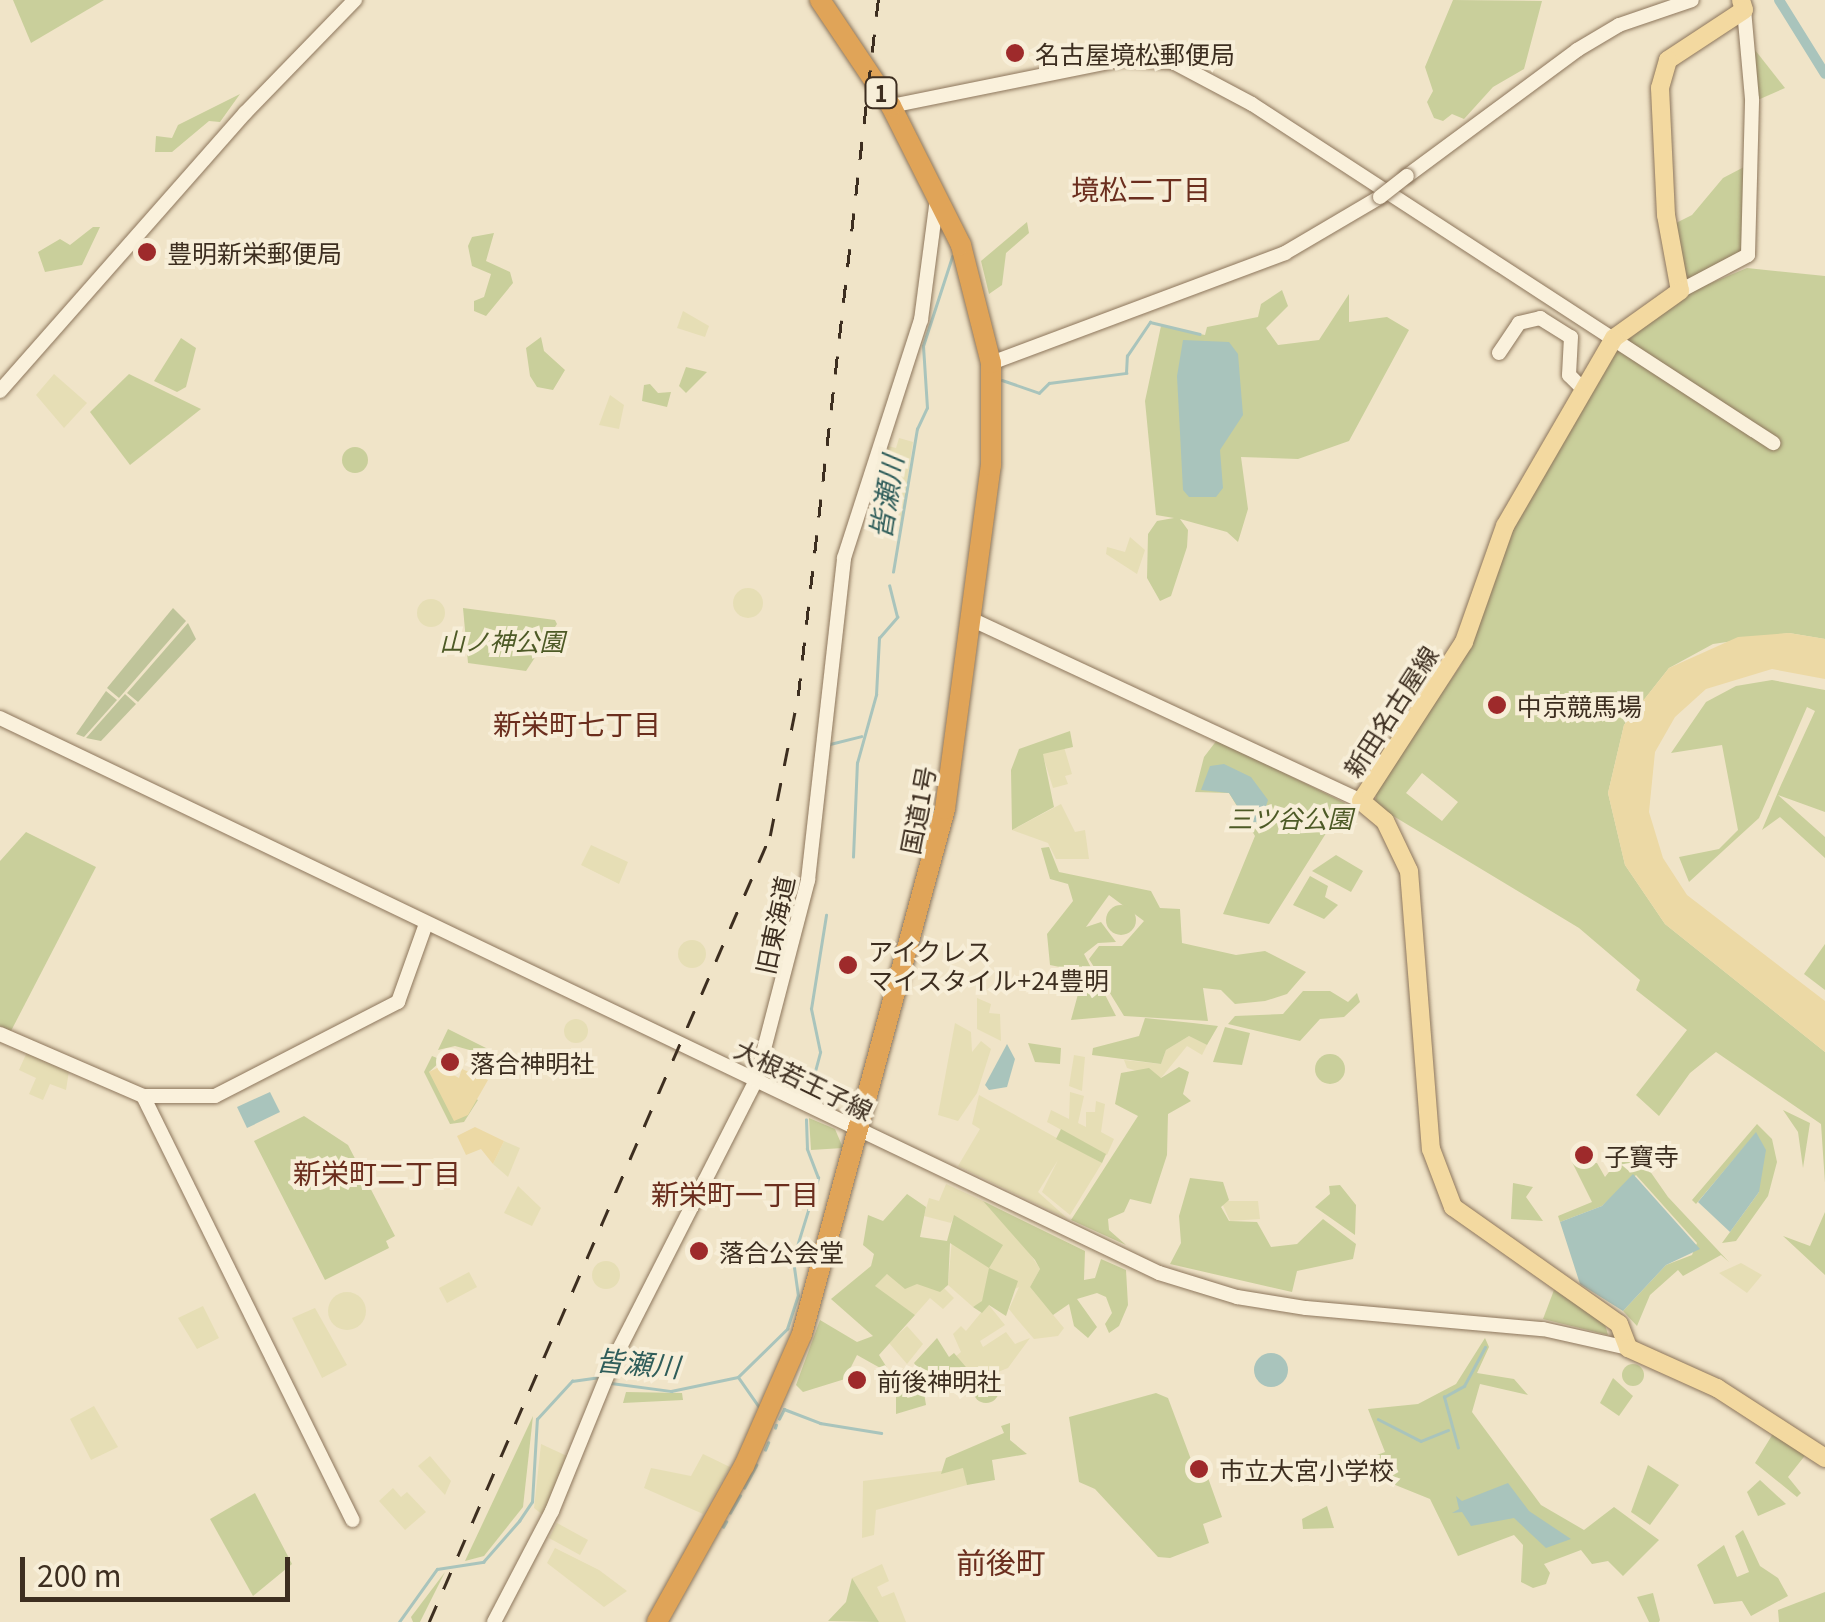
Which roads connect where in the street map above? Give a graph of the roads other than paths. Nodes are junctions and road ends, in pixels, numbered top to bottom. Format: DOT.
graph roads {
  1 [pos="355,0"];
  2 [pos="820,0"];
  3 [pos="1692,0"];
  4 [pos="1743,5"];
  5 [pos="890,106"];
  6 [pos="938,188"];
  7 [pos="1680,291"];
  8 [pos="1614,338"];
  9 [pos="1498,352"];
  10 [pos="991,364"];
  11 [pos="1584,389"];
  12 [pos="0,392"];
  13 [pos="1774,443"];
  14 [pos="970,619"];
  15 [pos="0,718"];
  16 [pos="1361,801"];
  17 [pos="426,924"];
  18 [pos="0,1034"];
  19 [pos="756,1080"];
  20 [pos="143,1096"];
  21 [pos="860,1133"];
  22 [pos="1628,1348"];
  23 [pos="1825,1458"];
  24 [pos="352,1520"];
  25 [pos="494,1622"];
  26 [pos="657,1622"];
  1 -- 12 [label="street"];
  2 -- 5 [label="highway, 国道1号 / 1"];
  3 -- 10 [label="street, bridge"];
  4 -- 7 [label="main road"];
  4 -- 7 [label="street"];
  5 -- 6 [label="highway, 国道1号 / 1"];
  5 -- 8 [label="street"];
  6 -- 10 [label="highway, 国道1号 / 1"];
  6 -- 19 [label="street, 旧東海道"];
  7 -- 8 [label="main road, 新田名古屋線"];
  8 -- 11 [label="main road, 新田名古屋線"];
  8 -- 13 [label="street"];
  9 -- 11 [label="street"];
  10 -- 14 [label="highway, 国道1号 / 1"];
  11 -- 16 [label="main road, 新田名古屋線"];
  14 -- 16 [label="street"];
  14 -- 21 [label="highway, 国道1号 / 1"];
  15 -- 17 [label="street, 大根若王子線"];
  16 -- 22 [label="main road, 新田名古屋線"];
  17 -- 19 [label="street, 大根若王子線"];
  17 -- 20 [label="street"];
  18 -- 20 [label="street"];
  19 -- 21 [label="street, 大根若王子線"];
  19 -- 25 [label="street, 旧東海道"];
  20 -- 24 [label="street"];
  21 -- 22 [label="street, 大根若王子線"];
  21 -- 26 [label="highway, 国道1号 / 1"];
  22 -- 23 [label="main road, 新田名古屋線"];
}
